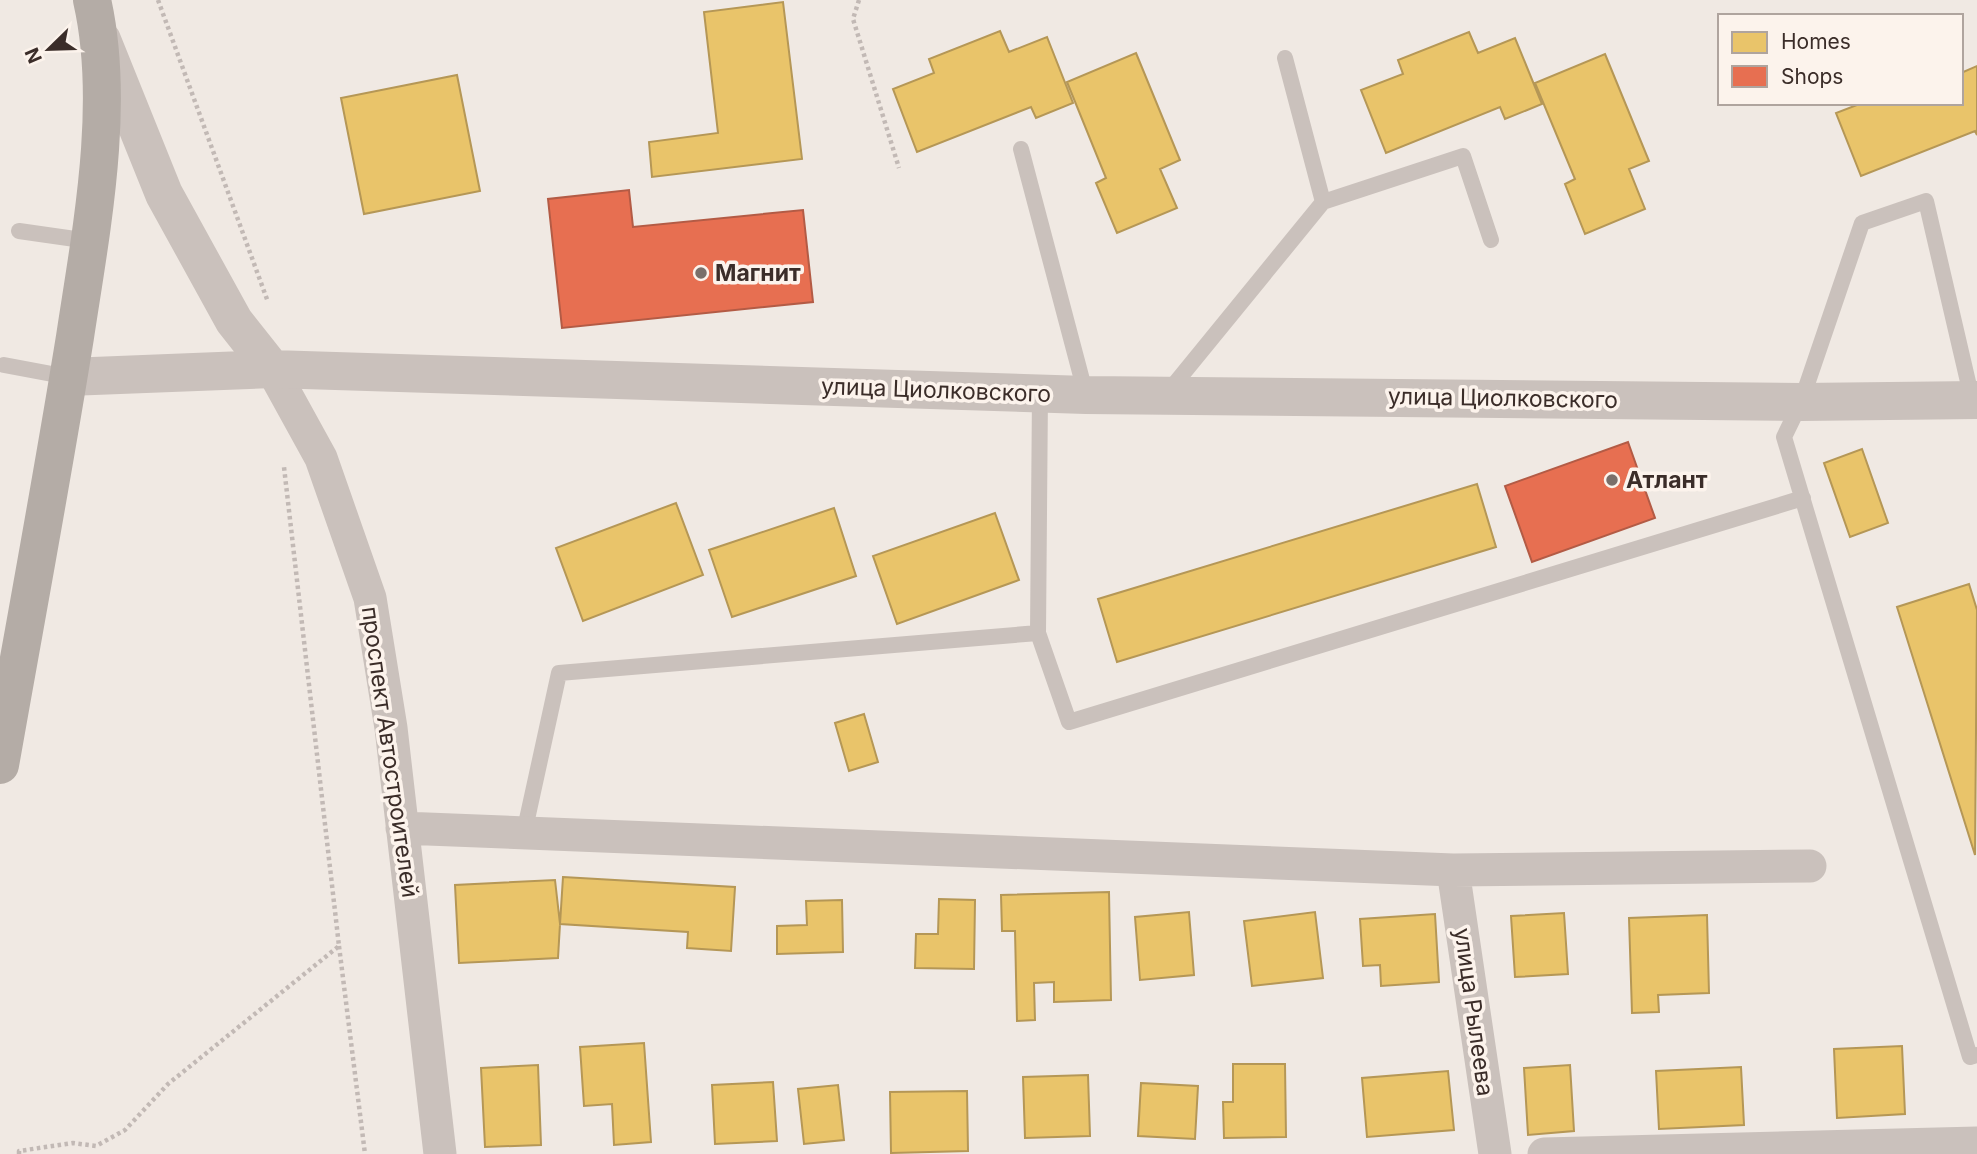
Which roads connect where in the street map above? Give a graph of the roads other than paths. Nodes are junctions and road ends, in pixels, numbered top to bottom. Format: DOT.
graph roads {
  1 [pos="96,18"];
  2 [pos="1285,58"];
  3 [pos="1021,149"];
  4 [pos="1323,202"];
  5 [pos="19,231"];
  6 [pos="89,240"];
  7 [pos="1491,240"];
  8 [pos="4,365"];
  9 [pos="272,369"];
  10 [pos="68,377"];
  11 [pos="1040,393"];
  12 [pos="1167,393"];
  13 [pos="1086,395"];
  14 [pos="1975,400"];
  15 [pos="1801,402"];
  16 [pos="1803,498"];
  17 [pos="1038,633"];
  18 [pos="0,765"];
  19 [pos="402,828"];
  20 [pos="524,833"];
  21 [pos="1810,866"];
  22 [pos="1453,870"];
  23 [pos="1977,1055"];
  24 [pos="1977,1143"];
  25 [pos="440,1154"];
  26 [pos="1494,1154"];
  27 [pos="1544,1154"];
  1 -- 6 [label="highway"];
  1 -- 9 [label="street"];
  2 -- 4 [label="lane"];
  3 -- 13 [label="lane"];
  4 -- 7 [label="lane"];
  4 -- 12 [label="lane"];
  5 -- 6 [label="lane"];
  6 -- 10 [label="highway"];
  8 -- 10 [label="lane"];
  9 -- 10 [label="street, улица Циолковского"];
  9 -- 11 [label="street, улица Циолковского"];
  9 -- 19 [label="street, проспект Автостроителей"];
  10 -- 18 [label="highway"];
  11 -- 13 [label="street, улица Циолковского"];
  11 -- 17 [label="lane"];
  12 -- 13 [label="street, улица Циолковского"];
  12 -- 15 [label="street, улица Циолковского"];
  14 -- 15 [label="street, улица Циолковского"];
  14 -- 15 [label="lane"];
  15 -- 16 [label="lane"];
  16 -- 17 [label="lane"];
  16 -- 23 [label="lane"];
  17 -- 20 [label="lane"];
  19 -- 20 [label="street"];
  19 -- 25 [label="street, проспект Автостроителей"];
  20 -- 22 [label="street"];
  21 -- 22 [label="street"];
  22 -- 26 [label="street, улица Рылеева"];
  24 -- 27 [label="street"];
}
